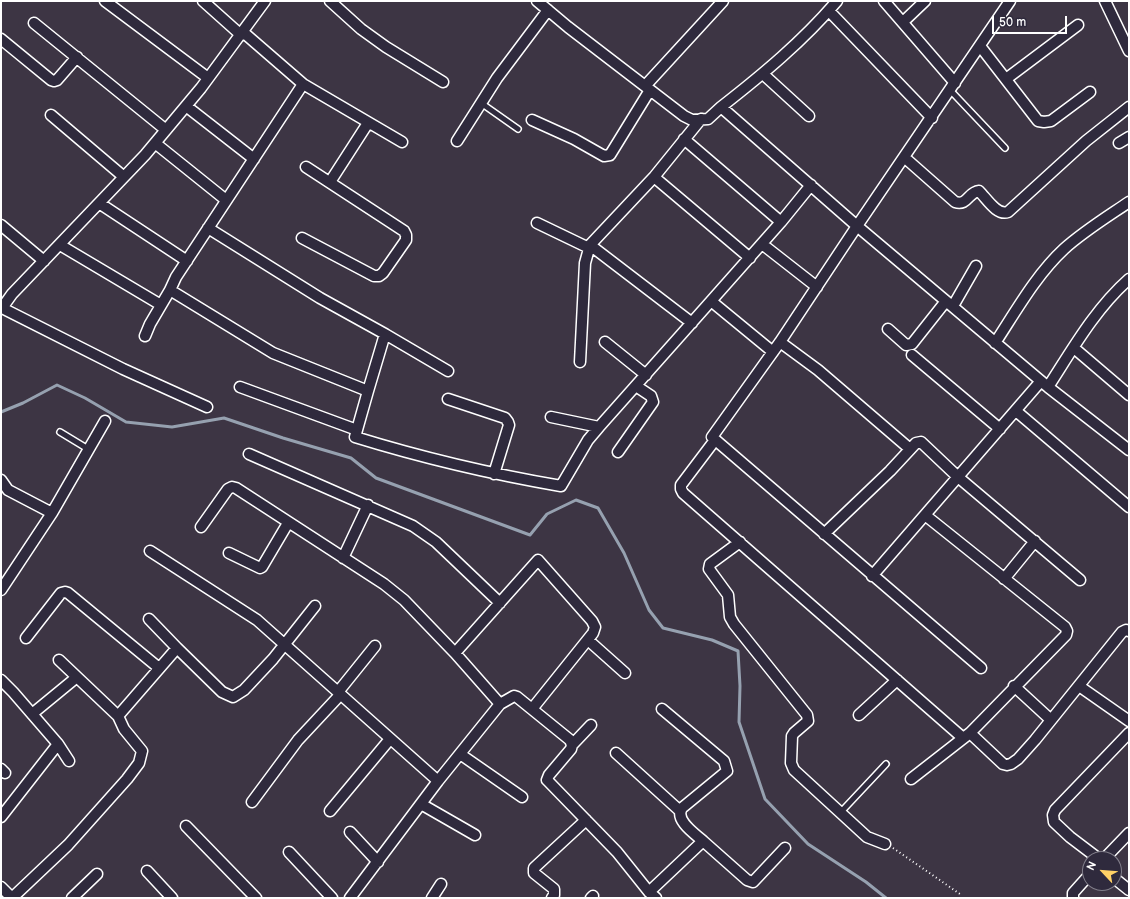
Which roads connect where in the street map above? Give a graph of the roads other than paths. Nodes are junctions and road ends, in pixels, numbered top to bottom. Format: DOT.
graph roads {
  1 [pos="105,1"];
  2 [pos="203,1"];
  3 [pos="265,1"];
  4 [pos="330,1"];
  5 [pos="723,1"];
  6 [pos="837,1"];
  7 [pos="884,1"];
  8 [pos="925,1"];
  9 [pos="1106,1"];
  10 [pos="1008,2"];
  11 [pos="544,4"];
  12 [pos="829,11"];
  13 [pos="903,22"];
  14 [pos="34,23"];
  15 [pos="1078,25"];
  16 [pos="242,33"];
  17 [pos="1,39"];
  18 [pos="980,46"];
  19 [pos="1129,50"];
  20 [pos="77,57"];
  21 [pos="763,74"];
  22 [pos="208,78"];
  23 [pos="1006,79"];
  24 [pos="443,82"];
  25 [pos="303,84"];
  26 [pos="952,86"];
  27 [pos="647,88"];
  28 [pos="1090,92"];
  29 [pos="481,103"];
  30 [pos="186,106"];
  31 [pos="721,107"];
  32 [pos="1129,107"];
  33 [pos="51,115"];
  34 [pos="809,116"];
  35 [pos="932,118"];
  36 [pos="701,119"];
  37 [pos="532,120"];
  38 [pos="368,123"];
  39 [pos="518,129"];
  40 [pos="166,130"];
  41 [pos="1129,137"];
  42 [pos="684,139"];
  43 [pos="457,141"];
  44 [pos="402,142"];
  45 [pos="155,143"];
  46 [pos="1119,143"];
  47 [pos="1005,148"];
  48 [pos="904,157"];
  49 [pos="254,159"];
  50 [pos="306,167"];
  51 [pos="124,177"];
  52 [pos="654,177"];
  53 [pos="330,182"];
  54 [pos="811,185"];
  55 [pos="226,200"];
  56 [pos="1129,202"];
  57 [pos="99,203"];
  58 [pos="781,222"];
  59 [pos="537,223"];
  60 [pos="1,225"];
  61 [pos="857,226"];
  62 [pos="208,228"];
  63 [pos="302,238"];
  64 [pos="762,244"];
  65 [pos="60,245"];
  66 [pos="589,246"];
  67 [pos="750,258"];
  68 [pos="187,260"];
  69 [pos="44,261"];
  70 [pos="976,266"];
  71 [pos="1129,279"];
  72 [pos="817,286"];
  73 [pos="170,290"];
  74 [pos="4,300"];
  75 [pos="711,301"];
  76 [pos="950,304"];
  77 [pos="161,305"];
  78 [pos="692,323"];
  79 [pos="888,329"];
  80 [pos="385,334"];
  81 [pos="145,336"];
  82 [pos="605,342"];
  83 [pos="780,342"];
  84 [pos="995,343"];
  85 [pos="1074,348"];
  86 [pos="773,352"];
  87 [pos="912,355"];
  88 [pos="580,362"];
  89 [pos="448,371"];
  90 [pos="646,375"];
  91 [pos="1044,384"];
  92 [pos="636,386"];
  93 [pos="240,387"];
  94 [pos="368,391"];
  95 [pos="1129,395"];
  96 [pos="448,399"];
  97 [pos="207,407"];
  98 [pos="1016,411"];
  99 [pos="551,416"];
  100 [pos="105,421"];
  101 [pos="599,427"];
  102 [pos="1000,429"];
  103 [pos="357,430"];
  104 [pos="60,432"];
  105 [pos="715,440"];
  106 [pos="88,449"];
  107 [pos="910,449"];
  108 [pos="1129,450"];
  109 [pos="618,452"];
  110 [pos="249,454"];
  111 [pos="494,474"];
  112 [pos="958,477"];
  113 [pos="2,483"];
  114 [pos="368,506"];
  115 [pos="1129,507"];
  116 [pos="52,513"];
  117 [pos="925,515"];
  118 [pos="288,522"];
  119 [pos="201,527"];
  120 [pos="824,534"];
  121 [pos="740,542"];
  122 [pos="1035,542"];
  123 [pos="150,550"];
  124 [pos="229,553"];
  125 [pos="343,558"];
  126 [pos="872,576"];
  127 [pos="1004,579"];
  128 [pos="1080,580"];
  129 [pos="1,590"];
  130 [pos="500,603"];
  131 [pos="315,606"];
  132 [pos="149,619"];
  133 [pos="1129,631"];
  134 [pos="26,638"];
  135 [pos="588,640"];
  136 [pos="284,645"];
  137 [pos="375,646"];
  138 [pos="177,648"];
  139 [pos="455,653"];
  140 [pos="59,660"];
  141 [pos="159,668"];
  142 [pos="981,668"];
  143 [pos="625,673"];
  144 [pos="77,677"];
  145 [pos="1,680"];
  146 [pos="897,680"];
  147 [pos="1014,686"];
  148 [pos="1079,686"];
  149 [pos="339,694"];
  150 [pos="500,704"];
  151 [pos="532,709"];
  152 [pos="662,709"];
  153 [pos="32,714"];
  154 [pos="859,715"];
  155 [pos="118,716"];
  156 [pos="1051,720"];
  157 [pos="1129,721"];
  158 [pos="591,725"];
  159 [pos="1129,733"];
  160 [pos="967,735"];
  161 [pos="390,739"];
  162 [pos="58,744"];
  163 [pos="572,745"];
  164 [pos="616,753"];
  165 [pos="460,754"];
  166 [pos="69,761"];
  167 [pos="886,764"];
  168 [pos="911,779"];
  169 [pos="438,781"];
  170 [pos="522,797"];
  171 [pos="252,802"];
  172 [pos="421,804"];
  173 [pos="330,811"];
  174 [pos="680,811"];
  175 [pos="840,813"];
  176 [pos="1,816"];
  177 [pos="586,820"];
  178 [pos="186,826"];
  179 [pos="350,832"];
  180 [pos="1129,833"];
  181 [pos="475,835"];
  182 [pos="703,841"];
  183 [pos="885,844"];
  184 [pos="785,848"];
  185 [pos="1088,851"];
  186 [pos="1112,851"];
  187 [pos="289,852"];
  188 [pos="378,862"];
  189 [pos="146,871"];
  190 [pos="97,874"];
  191 [pos="1082,883"];
  192 [pos="441,884"];
  193 [pos="1,887"];
  194 [pos="652,895"];
  195 [pos="12,898"];
  196 [pos="72,898"];
  197 [pos="172,898"];
  198 [pos="256,898"];
  199 [pos="332,898"];
  200 [pos="350,898"];
  201 [pos="432,898"];
  202 [pos="552,898"];
  203 [pos="1073,898"];
  1 -- 22 [label="street"];
  2 -- 16 [label="street"];
  3 -- 16 [label="street"];
  4 -- 24 [label="street"];
  5 -- 27 [label="street"];
  6 -- 12 [label="street"];
  7 -- 13 [label="street"];
  8 -- 13 [label="street"];
  9 -- 19 [label="street"];
  10 -- 18 [label="street"];
  11 -- 27 [label="street"];
  11 -- 29 [label="street"];
  12 -- 21 [label="street"];
  12 -- 35 [label="street"];
  13 -- 26 [label="street"];
  14 -- 20 [label="street"];
  15 -- 23 [label="street"];
  16 -- 22 [label="street"];
  16 -- 25 [label="street"];
  17 -- 20 [label="street"];
  18 -- 23 [label="street"];
  18 -- 26 [label="street"];
  20 -- 40 [label="street"];
  21 -- 31 [label="street"];
  21 -- 34 [label="street"];
  22 -- 30 [label="street"];
  23 -- 28 [label="street"];
  25 -- 38 [label="street"];
  25 -- 49 [label="street"];
  26 -- 35 [label="street"];
  26 -- 47 [label="lane"];
  27 -- 36 [label="street"];
  27 -- 37 [label="street"];
  29 -- 39 [label="lane"];
  29 -- 43 [label="street"];
  30 -- 40 [label="street"];
  30 -- 49 [label="street"];
  31 -- 36 [label="street"];
  31 -- 54 [label="street"];
  32 -- 48 [label="street"];
  33 -- 51 [label="street"];
  35 -- 48 [label="street"];
  36 -- 42 [label="street"];
  38 -- 44 [label="street"];
  38 -- 53 [label="street"];
  40 -- 45 [label="street"];
  41 -- 46 [label="street"];
  42 -- 52 [label="street"];
  42 -- 58 [label="street"];
  45 -- 51 [label="street"];
  45 -- 55 [label="street"];
  48 -- 61 [label="street"];
  49 -- 55 [label="street"];
  50 -- 53 [label="street"];
  51 -- 57 [label="street"];
  52 -- 66 [label="street"];
  52 -- 67 [label="street"];
  53 -- 63 [label="street"];
  54 -- 58 [label="street"];
  54 -- 61 [label="street"];
  55 -- 62 [label="street"];
  56 -- 84 [label="street"];
  57 -- 65 [label="street"];
  57 -- 68 [label="street"];
  58 -- 64 [label="street"];
  59 -- 66 [label="street"];
  60 -- 69 [label="street"];
  61 -- 72 [label="street"];
  61 -- 76 [label="street"];
  62 -- 68 [label="street"];
  62 -- 80 [label="street"];
  64 -- 67 [label="street"];
  64 -- 72 [label="street"];
  65 -- 69 [label="street"];
  65 -- 77 [label="street"];
  66 -- 78 [label="street"];
  66 -- 88 [label="street"];
  67 -- 75 [label="street"];
  68 -- 73 [label="street"];
  69 -- 74 [label="street"];
  70 -- 76 [label="street"];
  71 -- 85 [label="street"];
  72 -- 83 [label="street"];
  73 -- 77 [label="street"];
  73 -- 94 [label="street"];
  74 -- 97 [label="street"];
  75 -- 78 [label="street"];
  75 -- 86 [label="street"];
  76 -- 79 [label="street"];
  76 -- 84 [label="street"];
  77 -- 81 [label="street"];
  78 -- 90 [label="street"];
  80 -- 89 [label="street"];
  80 -- 94 [label="street"];
  82 -- 90 [label="street"];
  83 -- 86 [label="street"];
  83 -- 107 [label="street"];
  84 -- 91 [label="street"];
  85 -- 91 [label="street"];
  85 -- 95 [label="street"];
  86 -- 105 [label="street"];
  87 -- 102 [label="street"];
  90 -- 92 [label="street"];
  91 -- 98 [label="street"];
  91 -- 108 [label="street"];
  92 -- 101 [label="street"];
  92 -- 109 [label="street"];
  93 -- 103 [label="street"];
  94 -- 103 [label="street"];
  96 -- 111 [label="street"];
  98 -- 102 [label="street"];
  98 -- 115 [label="street"];
  99 -- 101 [label="street"];
  100 -- 106 [label="street"];
  101 -- 111 [label="street"];
  102 -- 112 [label="street"];
  103 -- 111 [label="street"];
  104 -- 106 [label="lane"];
  105 -- 120 [label="street"];
  105 -- 121 [label="street"];
  106 -- 116 [label="street"];
  107 -- 112 [label="street"];
  107 -- 120 [label="street"];
  110 -- 114 [label="street"];
  112 -- 117 [label="street"];
  112 -- 122 [label="street"];
  113 -- 116 [label="street"];
  114 -- 125 [label="street"];
  114 -- 130 [label="street"];
  116 -- 129 [label="street"];
  117 -- 126 [label="street"];
  117 -- 127 [label="street"];
  118 -- 119 [label="street"];
  118 -- 124 [label="street"];
  118 -- 125 [label="street"];
  120 -- 126 [label="street"];
  121 -- 146 [label="street"];
  121 -- 175 [label="street"];
  122 -- 127 [label="street"];
  122 -- 128 [label="street"];
  123 -- 136 [label="street"];
  125 -- 139 [label="street"];
  126 -- 142 [label="street"];
  127 -- 147 [label="street"];
  130 -- 135 [label="street"];
  130 -- 139 [label="street"];
  131 -- 136 [label="street"];
  132 -- 138 [label="street"];
  133 -- 148 [label="street"];
  134 -- 141 [label="street"];
  135 -- 143 [label="street"];
  135 -- 151 [label="street"];
  136 -- 138 [label="street"];
  136 -- 149 [label="street"];
  137 -- 149 [label="street"];
  138 -- 141 [label="street"];
  139 -- 150 [label="street"];
  140 -- 144 [label="street"];
  141 -- 155 [label="street"];
  144 -- 153 [label="street"];
  144 -- 155 [label="street"];
  145 -- 153 [label="street"];
  146 -- 154 [label="street"];
  146 -- 160 [label="street"];
  147 -- 156 [label="street"];
  147 -- 160 [label="street"];
  148 -- 156 [label="street"];
  148 -- 157 [label="street"];
  149 -- 161 [label="street"];
  149 -- 171 [label="street"];
  150 -- 151 [label="street"];
  150 -- 165 [label="street"];
  151 -- 163 [label="street"];
  152 -- 174 [label="street"];
  153 -- 162 [label="street"];
  155 -- 195 [label="street"];
  156 -- 160 [label="street"];
  158 -- 163 [label="street"];
  159 -- 185 [label="street"];
  160 -- 168 [label="street"];
  161 -- 169 [label="street"];
  161 -- 173 [label="street"];
  162 -- 166 [label="street"];
  162 -- 176 [label="street"];
  163 -- 177 [label="street"];
  164 -- 174 [label="street"];
  165 -- 169 [label="street"];
  165 -- 170 [label="street"];
  167 -- 175 [label="lane"];
  169 -- 172 [label="street"];
  172 -- 181 [label="street"];
  172 -- 188 [label="street"];
  174 -- 182 [label="street"];
  175 -- 183 [label="street"];
  177 -- 194 [label="street"];
  177 -- 202 [label="street"];
  178 -- 198 [label="street"];
  179 -- 188 [label="street"];
  180 -- 186 [label="street"];
  182 -- 184 [label="street"];
  182 -- 194 [label="street"];
  187 -- 199 [label="street"];
  188 -- 200 [label="street"];
  189 -- 197 [label="street"];
  190 -- 196 [label="street"];
  191 -- 203 [label="street"];
  192 -- 201 [label="street"];
  193 -- 195 [label="street"];
}
